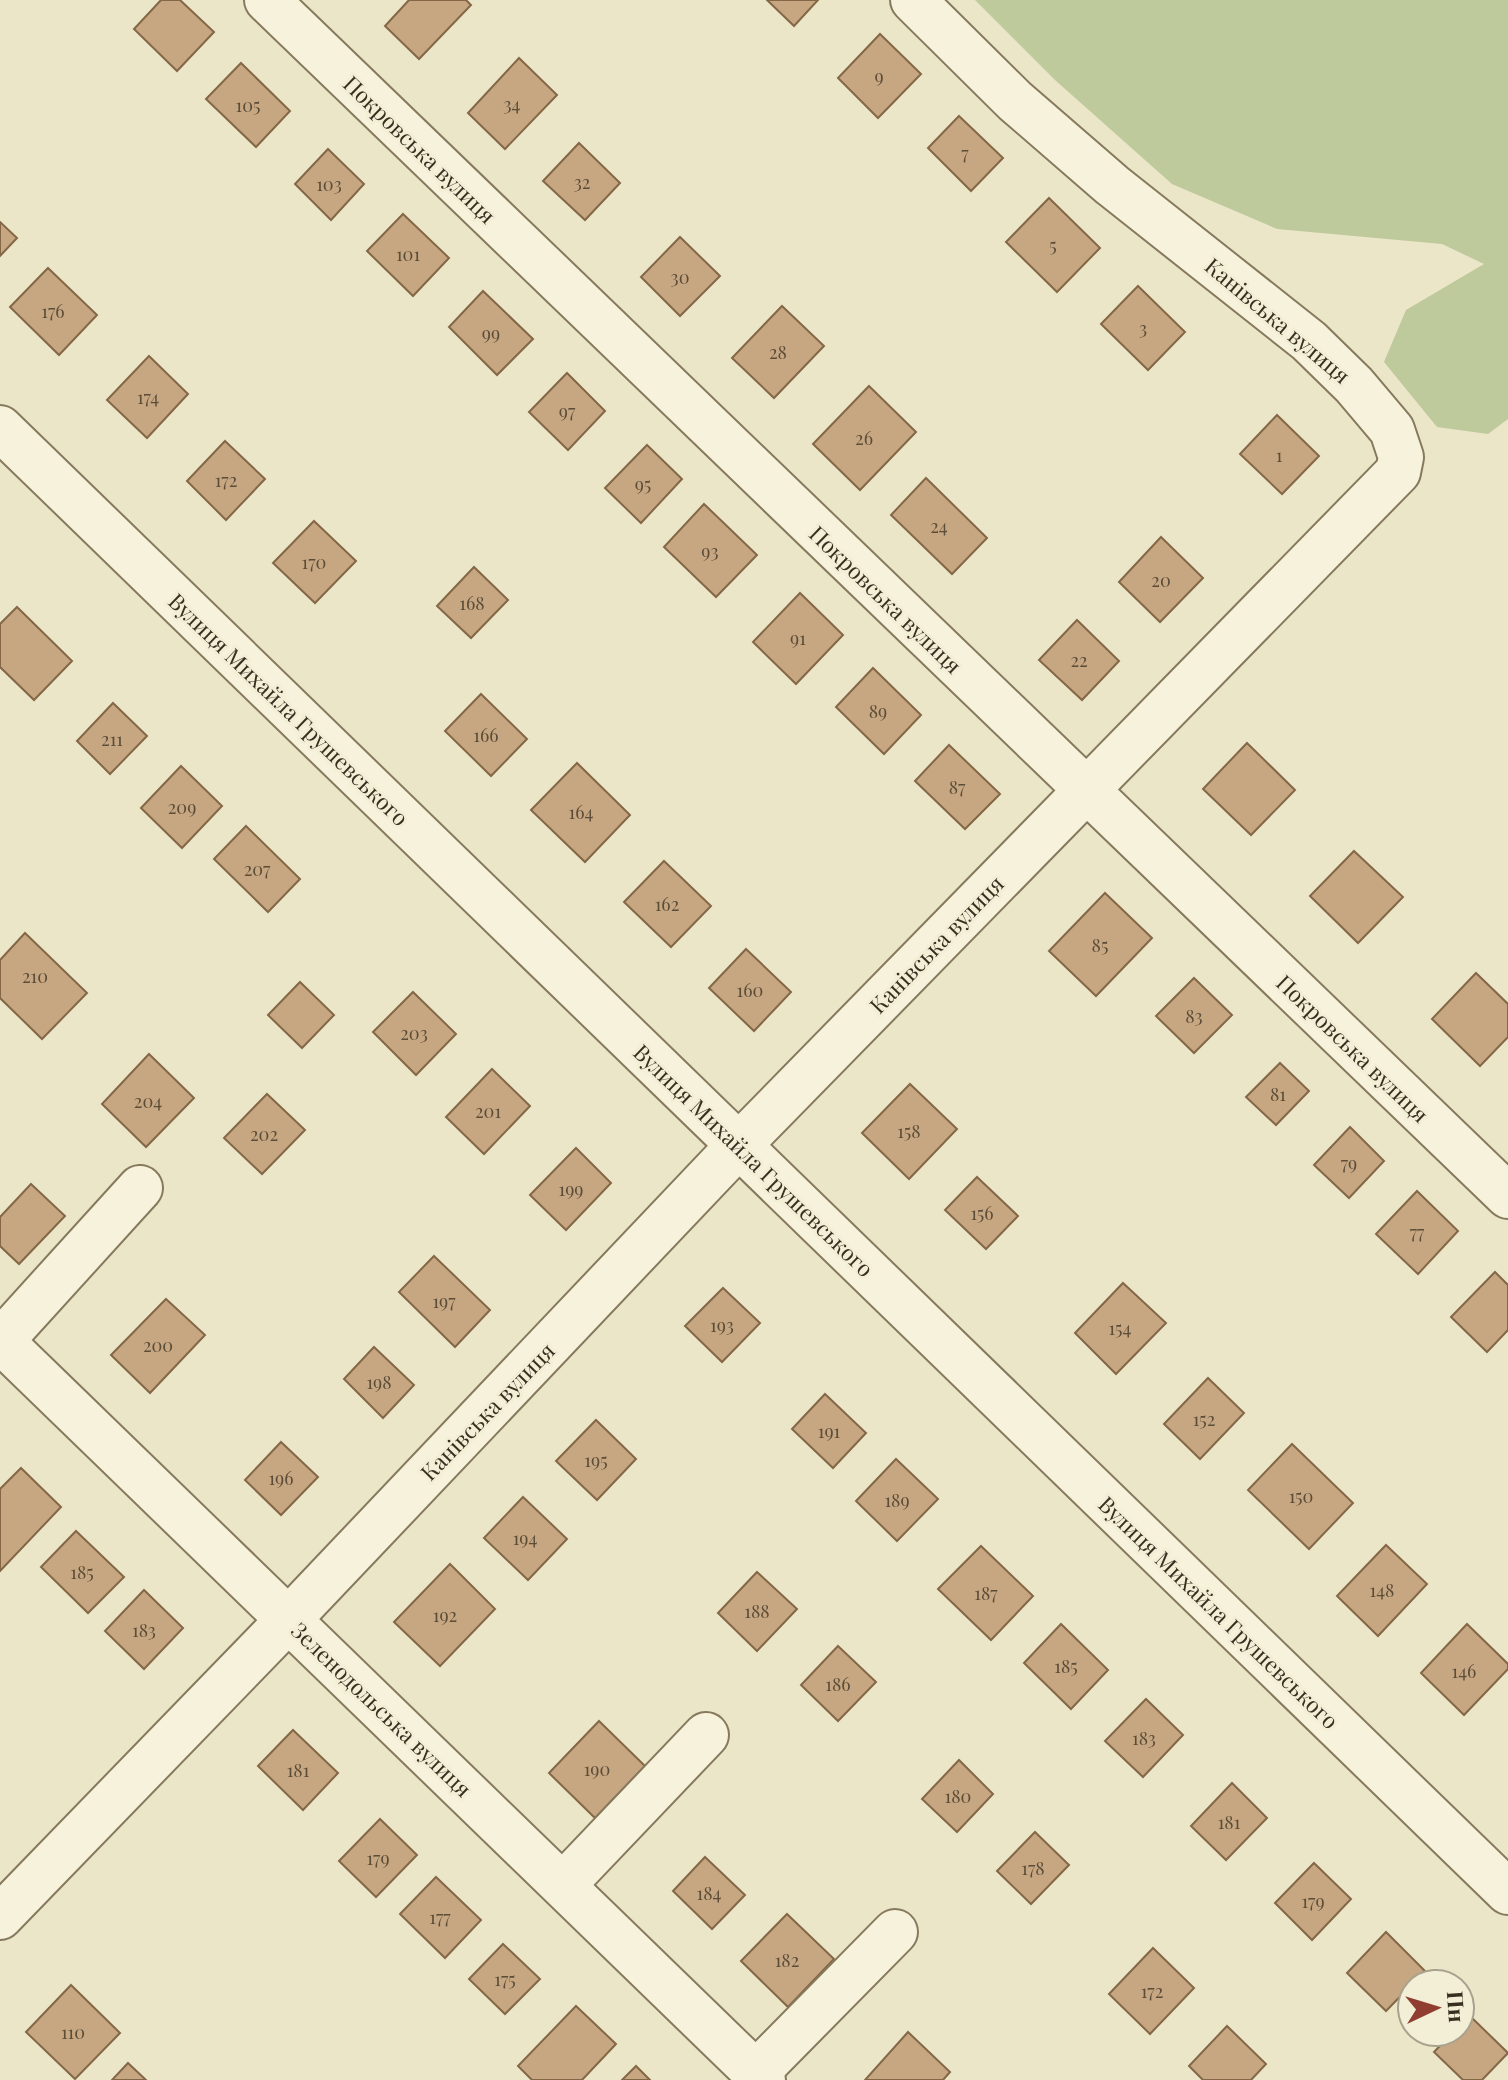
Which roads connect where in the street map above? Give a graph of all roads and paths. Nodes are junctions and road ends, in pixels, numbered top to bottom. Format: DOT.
graph roads {
  1 [pos="267,0"];
  2 [pos="913,0"];
  3 [pos="0,428"];
  4 [pos="1085,792"];
  5 [pos="739,1145"];
  6 [pos="140,1188"];
  7 [pos="1508,1196"];
  8 [pos="0,1341"];
  9 [pos="289,1619"];
  10 [pos="706,1735"];
  11 [pos="563,1885"];
  12 [pos="1508,1892"];
  13 [pos="0,1917"];
  14 [pos="895,1932"];
  15 [pos="760,2077"];
  1 -- 4 [label="street, Покровська вулиця"];
  2 -- 4 [label="street, Канівська вулиця"];
  3 -- 5 [label="street, Вулиця Михайла Грушевського"];
  4 -- 5 [label="street, Канівська вулиця"];
  4 -- 7 [label="street, Покровська вулиця"];
  5 -- 9 [label="street, Канівська вулиця"];
  5 -- 12 [label="street, Вулиця Михайла Грушевського"];
  6 -- 8 [label="street"];
  8 -- 9 [label="street, Зеленодольська вулиця"];
  9 -- 11 [label="street, Зеленодольська вулиця"];
  9 -- 13 [label="street, Канівська вулиця"];
  10 -- 11 [label="street"];
  11 -- 15 [label="street, Зеленодольська вулиця"];
  14 -- 15 [label="street"];
}
